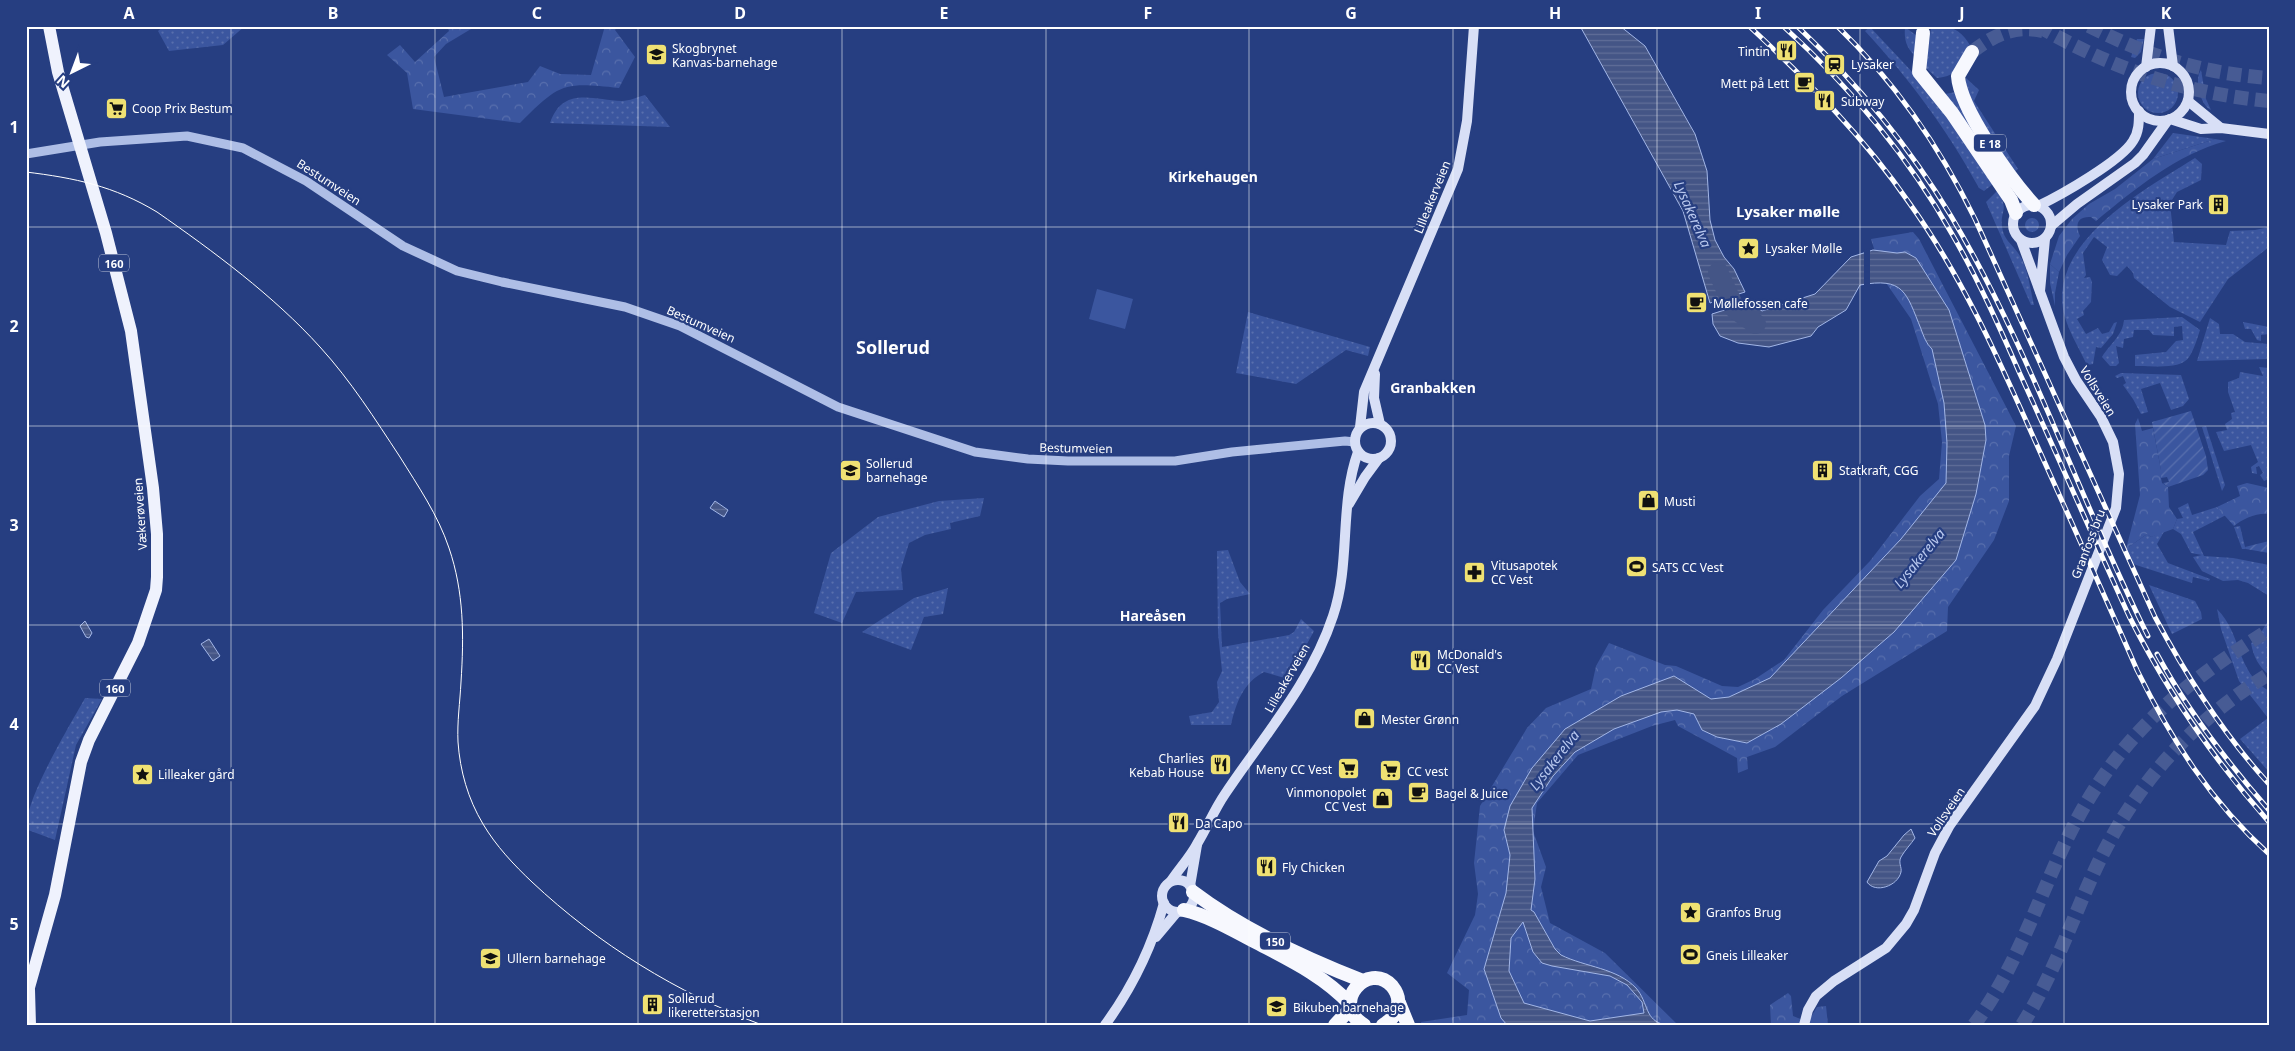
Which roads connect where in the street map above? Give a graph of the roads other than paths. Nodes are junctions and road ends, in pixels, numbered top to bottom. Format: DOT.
graph roads {
  1 [pos="49,26"];
  2 [pos="1474,26"];
  3 [pos="2151,26"];
  4 [pos="2168,26"];
  5 [pos="1923,33"];
  6 [pos="1972,52"];
  7 [pos="2173,66"];
  8 [pos="2146,67"];
  9 [pos="2188,101"];
  10 [pos="2139,111"];
  11 [pos="2169,119"];
  12 [pos="2221,128"];
  13 [pos="2269,134"];
  14 [pos="80,145"];
  15 [pos="26,154"];
  16 [pos="2036,206"];
  17 [pos="2016,214"];
  18 [pos="2051,226"];
  19 [pos="2045,239"];
  20 [pos="2021,240"];
  21 [pos="2040,291"];
  22 [pos="1375,368"];
  23 [pos="1380,424"];
  24 [pos="1360,428"];
  25 [pos="1355,442"];
  26 [pos="1358,452"];
  27 [pos="1379,458"];
  28 [pos="1348,504"];
  29 [pos="2116,508"];
  30 [pos="2084,589"];
  31 [pos="1197,845"];
  32 [pos="1171,881"];
  33 [pos="1191,889"];
  34 [pos="1164,903"];
  35 [pos="1181,911"];
  36 [pos="1152,942"];
  37 [pos="1363,981"];
  38 [pos="28,994"];
  39 [pos="1398,1003"];
  40 [pos="1350,1006"];
  41 [pos="30,1025"];
  42 [pos="1105,1025"];
  43 [pos="1335,1025"];
  44 [pos="1364,1025"];
  45 [pos="1383,1025"];
  46 [pos="1408,1025"];
  47 [pos="1804,1025"];
  1 -- 14 [label="main road, Vækerøveien / 160"];
  2 -- 22 [label="main road, Lilleakerveien"];
  3 -- 8 [label="main road"];
  4 -- 7 [label="main road"];
  5 -- 17 [label="highway, E 18"];
  6 -- 16 [label="highway, E 18"];
  7 -- 8 [label="main road"];
  7 -- 9 [label="main road"];
  8 -- 10 [label="main road"];
  9 -- 11 [label="main road"];
  9 -- 12 [label="main road"];
  10 -- 11 [label="main road"];
  10 -- 16 [label="main road"];
  11 -- 12 [label="main road"];
  11 -- 18 [label="main road"];
  12 -- 13 [label="main road"];
  14 -- 15 [label="street, Bestumveien"];
  14 -- 25 [label="street, Bestumveien"];
  14 -- 38 [label="main road, Vækerøveien / 160"];
  16 -- 17 [label="main road"];
  16 -- 18 [label="main road"];
  17 -- 20 [label="main road"];
  18 -- 19 [label="main road"];
  19 -- 20 [label="main road"];
  19 -- 21 [label="main road, Vollsveien"];
  20 -- 21 [label="main road, Vollsveien"];
  21 -- 29 [label="main road, Vollsveien"];
  22 -- 23 [label="main road, Lilleakerveien"];
  22 -- 24 [label="main road, Lilleakerveien"];
  23 -- 24 [label="main road"];
  23 -- 27 [label="main road"];
  24 -- 25 [label="main road"];
  25 -- 26 [label="main road"];
  26 -- 27 [label="main road"];
  26 -- 28 [label="main road, Lilleakerveien"];
  27 -- 28 [label="main road, Lilleakerveien"];
  28 -- 31 [label="main road, Lilleakerveien"];
  29 -- 30 [label="main road, Granfoss bru"];
  30 -- 47 [label="main road, Vollsveien"];
  31 -- 32 [label="main road, Lilleakerveien"];
  31 -- 33 [label="main road, Lilleakerveien"];
  32 -- 33 [label="main road"];
  32 -- 34 [label="main road"];
  33 -- 35 [label="main road"];
  33 -- 37 [label="highway, 150"];
  34 -- 35 [label="main road"];
  34 -- 36 [label="main road"];
  35 -- 36 [label="main road"];
  35 -- 40 [label="highway, 150"];
  36 -- 42 [label="main road"];
  37 -- 39 [label="highway, 150"];
  37 -- 40 [label="highway"];
  38 -- 41 [label="main road, Vækerøveien / 160"];
  39 -- 45 [label="highway"];
  39 -- 46 [label="highway"];
  40 -- 43 [label="highway"];
  40 -- 44 [label="highway, 150"];
}
